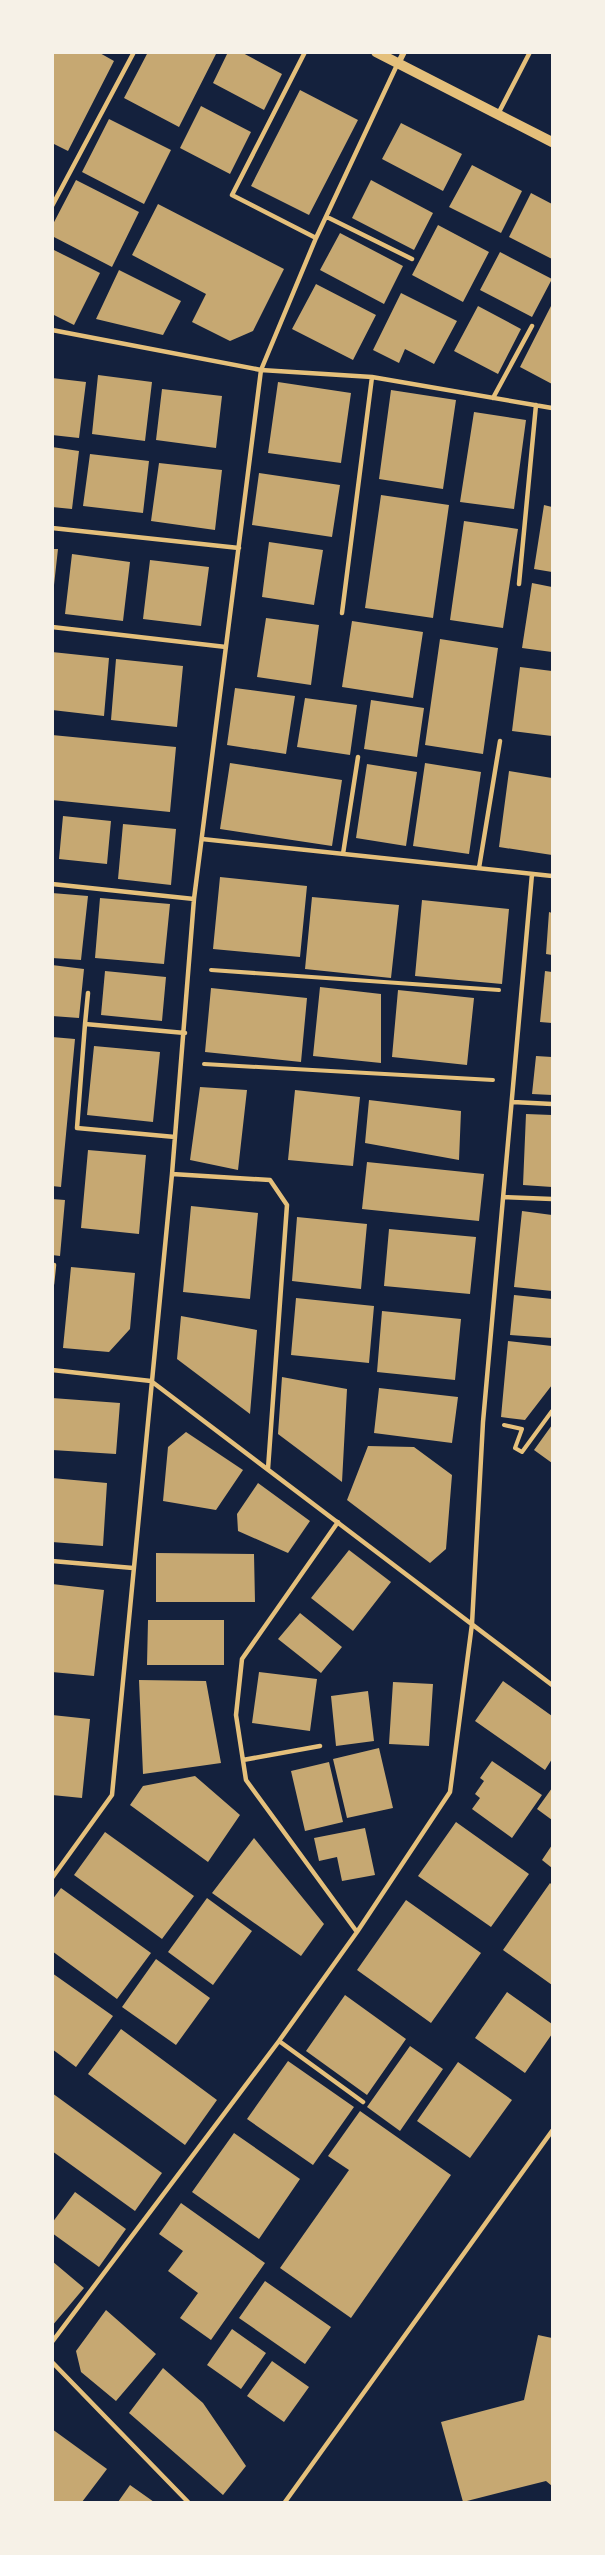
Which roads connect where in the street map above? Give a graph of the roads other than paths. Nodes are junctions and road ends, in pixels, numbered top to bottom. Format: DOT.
graph roads {
  1 [pos="134,52"];
  2 [pos="305,52"];
  3 [pos="376,52"];
  4 [pos="404,52"];
  5 [pos="530,52"];
  6 [pos="398,64"];
  7 [pos="498,114"];
  8 [pos="552,142"];
  9 [pos="52,206"];
  10 [pos="327,217"];
  11 [pos="316,238"];
  12 [pos="412,259"];
  13 [pos="532,326"];
  14 [pos="52,330"];
  15 [pos="261,370"];
  16 [pos="372,377"];
  17 [pos="493,398"];
  18 [pos="537,405"];
  19 [pos="552,408"];
  20 [pos="52,528"];
  21 [pos="239,549"];
  22 [pos="519,584"];
  23 [pos="342,613"];
  24 [pos="52,627"];
  25 [pos="226,647"];
  26 [pos="500,741"];
  27 [pos="358,757"];
  28 [pos="202,839"];
  29 [pos="343,854"];
  30 [pos="479,868"];
  31 [pos="532,874"];
  32 [pos="552,876"];
  33 [pos="52,884"];
  34 [pos="194,898"];
  35 [pos="88,993"];
  36 [pos="85,1024"];
  37 [pos="185,1033"];
  38 [pos="513,1102"];
  39 [pos="552,1104"];
  40 [pos="175,1137"];
  41 [pos="172,1174"];
  42 [pos="505,1197"];
  43 [pos="552,1199"];
  44 [pos="54,1264"];
  45 [pos="52,1284"];
  46 [pos="52,1370"];
  47 [pos="151,1381"];
  48 [pos="268,1469"];
  49 [pos="338,1522"];
  50 [pos="52,1561"];
  51 [pos="133,1568"];
  52 [pos="472,1624"];
  53 [pos="552,1685"];
  54 [pos="320,1746"];
  55 [pos="243,1760"];
  56 [pos="52,1878"];
  57 [pos="357,1932"];
  58 [pos="279,2041"];
  59 [pos="363,2102"];
  60 [pos="552,2131"];
  61 [pos="52,2342"];
  62 [pos="52,2362"];
  63 [pos="188,2502"];
  64 [pos="285,2502"];
  1 -- 9 [label="lane"];
  2 -- 11 [label="lane"];
  3 -- 6 [label="street"];
  4 -- 6 [label="street"];
  5 -- 7 [label="lane"];
  6 -- 7 [label="street"];
  6 -- 10 [label="lane"];
  7 -- 8 [label="street"];
  10 -- 11 [label="lane"];
  10 -- 12 [label="lane"];
  11 -- 15 [label="lane"];
  13 -- 17 [label="lane"];
  14 -- 15 [label="lane"];
  15 -- 16 [label="lane"];
  15 -- 21 [label="lane"];
  16 -- 17 [label="lane"];
  16 -- 23 [label="lane"];
  17 -- 18 [label="lane"];
  18 -- 19 [label="lane"];
  18 -- 22 [label="lane"];
  20 -- 21 [label="lane"];
  21 -- 25 [label="lane"];
  24 -- 25 [label="lane"];
  25 -- 28 [label="lane"];
  26 -- 30 [label="lane"];
  27 -- 29 [label="lane"];
  28 -- 29 [label="lane"];
  28 -- 34 [label="lane"];
  29 -- 30 [label="lane"];
  30 -- 31 [label="lane"];
  31 -- 32 [label="lane"];
  31 -- 38 [label="lane"];
  33 -- 34 [label="lane"];
  34 -- 37 [label="lane"];
  35 -- 36 [label="lane"];
  36 -- 37 [label="lane"];
  36 -- 40 [label="lane"];
  37 -- 40 [label="lane"];
  38 -- 39 [label="lane"];
  38 -- 42 [label="lane"];
  40 -- 41 [label="lane"];
  41 -- 47 [label="lane"];
  41 -- 48 [label="lane"];
  42 -- 43 [label="lane"];
  42 -- 52 [label="lane"];
  44 -- 45 [label="lane"];
  46 -- 47 [label="lane"];
  47 -- 48 [label="lane"];
  47 -- 51 [label="lane"];
  48 -- 49 [label="lane"];
  49 -- 52 [label="lane"];
  49 -- 55 [label="lane"];
  50 -- 51 [label="lane"];
  51 -- 56 [label="lane"];
  52 -- 53 [label="lane"];
  52 -- 57 [label="lane"];
  54 -- 55 [label="lane"];
  55 -- 57 [label="lane"];
  57 -- 58 [label="lane"];
  58 -- 59 [label="lane"];
  58 -- 61 [label="lane"];
  60 -- 64 [label="lane"];
  62 -- 63 [label="lane"];
}
